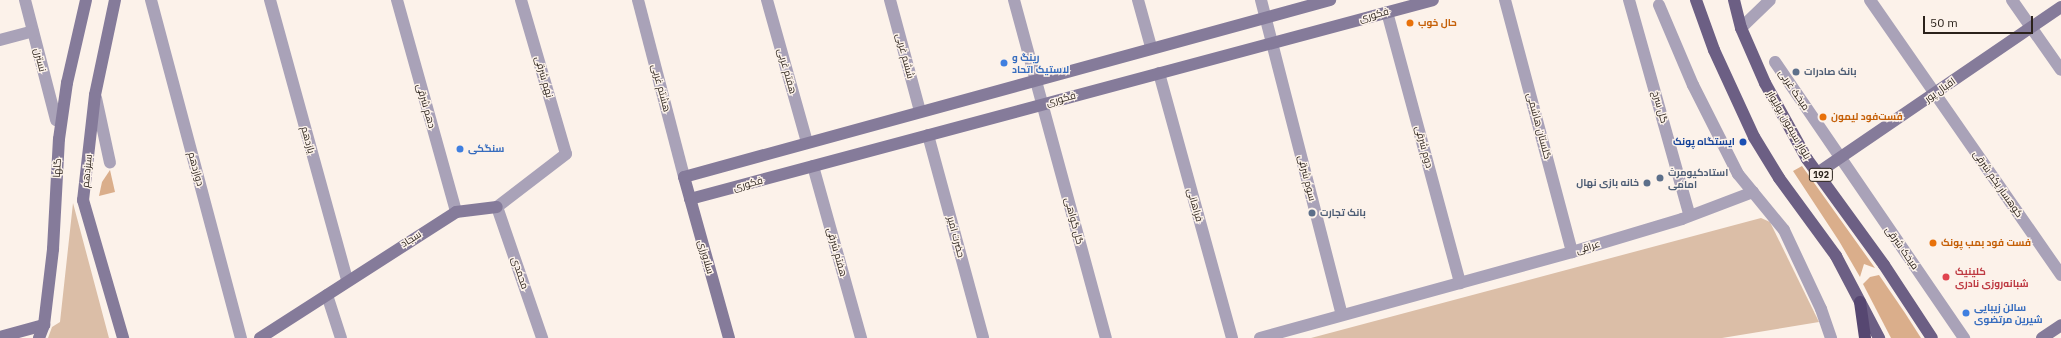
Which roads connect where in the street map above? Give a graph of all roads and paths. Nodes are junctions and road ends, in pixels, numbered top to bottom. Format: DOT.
graph roads {
  1 [pos="25,0"];
  2 [pos="86,0"];
  3 [pos="115,0"];
  4 [pos="151,0"];
  5 [pos="270,0"];
  6 [pos="397,0"];
  7 [pos="521,0"];
  8 [pos="638,0"];
  9 [pos="767,0"];
  10 [pos="890,0"];
  11 [pos="1014,0"];
  12 [pos="1138,0"];
  13 [pos="1261,0"];
  14 [pos="1330,0"];
  15 [pos="1433,0"];
  16 [pos="1505,0"];
  17 [pos="1629,0"];
  18 [pos="1696,0"];
  19 [pos="1734,0"];
  20 [pos="1770,0"];
  21 [pos="1870,0"];
  22 [pos="2012,0"];
  23 [pos="1658,5"];
  24 [pos="2061,7"];
  25 [pos="1387,12"];
  26 [pos="1266,16"];
  27 [pos="2030,26"];
  28 [pos="1741,28"];
  29 [pos="33,31"];
  30 [pos="0,40"];
  31 [pos="1272,42"];
  32 [pos="1151,47"];
  33 [pos="1775,62"];
  34 [pos="2061,70"];
  35 [pos="1159,73"];
  36 [pos="1036,80"];
  37 [pos="1935,93"];
  38 [pos="95,95"];
  39 [pos="1043,104"];
  40 [pos="920,111"];
  41 [pos="56,120"];
  42 [pos="928,135"];
  43 [pos="807,142"];
  44 [pos="1840,159"];
  45 [pos="110,163"];
  46 [pos="813,166"];
  47 [pos="1819,172"];
  48 [pos="684,177"];
  49 [pos="1753,192"];
  50 [pos="690,199"];
  51 [pos="497,207"];
  52 [pos="456,212"];
  53 [pos="1689,214"];
  54 [pos="1572,252"];
  55 [pos="2061,275"];
  56 [pos="347,280"];
  57 [pos="1460,283"];
  58 [pos="327,295"];
  59 [pos="1860,302"];
  60 [pos="1342,315"];
  61 [pos="44,325"];
  62 [pos="2061,325"];
  63 [pos="0,337"];
  64 [pos="39,338"];
  65 [pos="123,338"];
  66 [pos="241,338"];
  67 [pos="260,338"];
  68 [pos="341,338"];
  69 [pos="542,338"];
  70 [pos="729,338"];
  71 [pos="862,338"];
  72 [pos="983,338"];
  73 [pos="1106,338"];
  74 [pos="1232,338"];
  75 [pos="1260,338"];
  76 [pos="1831,338"];
  77 [pos="1865,338"];
  78 [pos="1879,338"];
  79 [pos="1932,338"];
  80 [pos="1964,338"];
  81 [pos="2042,338"];
  1 -- 29 [label="street, نسترن"];
  2 -- 61 [label="street, گلها"];
  3 -- 38 [label="street, سیزدهم"];
  4 -- 66 [label="street, دوازدهم"];
  5 -- 56 [label="street, یازدهم"];
  6 -- 52 [label="street, دهم شرقی"];
  7 -- 51 [label="street, نهم شرقی"];
  8 -- 48 [label="street, هشتم غربی"];
  9 -- 43 [label="street, هفتم غربی"];
  10 -- 40 [label="street, ششم غربی"];
  11 -- 36 [label="street, گل گواهی"];
  12 -- 32 [label="street"];
  13 -- 26 [label="street, سوم شرقی"];
  14 -- 26 [label="street"];
  15 -- 25 [label="street, فکوری"];
  16 -- 54 [label="street, گلستان هاشمی"];
  17 -- 53 [label="street, گل سرخ"];
  18 -- 59 [label="main road"];
  19 -- 28 [label="main road, بلوار سیمون بولیوار / 192"];
  20 -- 28 [label="street"];
  21 -- 37 [label="street, کوهسار یکم شرقی"];
  22 -- 27 [label="street"];
  23 -- 49 [label="street"];
  24 -- 27 [label="street, اقبال پور"];
  25 -- 31 [label="street, فکوری"];
  25 -- 57 [label="street, دوم شرقی"];
  26 -- 31 [label="street, سوم شرقی"];
  26 -- 32 [label="street"];
  27 -- 34 [label="street"];
  27 -- 37 [label="street, اقبال پور"];
  28 -- 47 [label="main road, بلوار سیمون بولیوار / 192"];
  29 -- 30 [label="street"];
  29 -- 41 [label="street, نسترن"];
  31 -- 35 [label="street, فکوری"];
  31 -- 60 [label="street, سوم شرقی"];
  32 -- 36 [label="street"];
  33 -- 44 [label="street, میخک غربی"];
  35 -- 39 [label="street, فکوری"];
  35 -- 74 [label="street, فراهانی"];
  36 -- 39 [label="street, گل گواهی"];
  36 -- 40 [label="street"];
  37 -- 44 [label="street, اقبال پور"];
  37 -- 55 [label="street, کوهسار یکم شرقی"];
  38 -- 45 [label="street"];
  38 -- 65 [label="street, سیزدهم"];
  39 -- 42 [label="street, فکوری"];
  39 -- 73 [label="street, گل گواهی"];
  40 -- 43 [label="street"];
  42 -- 46 [label="street, فکوری"];
  42 -- 72 [label="street, حضرت امیر"];
  43 -- 48 [label="street"];
  44 -- 47 [label="street, اقبال پور"];
  44 -- 80 [label="street, میخک شرقی"];
  46 -- 50 [label="street, فکوری"];
  46 -- 71 [label="street, هفتم شرقی"];
  47 -- 79 [label="main road, بلوار سیمون بولیوار / 192"];
  48 -- 50 [label="street, سلاورزی"];
  49 -- 53 [label="street, عراقی"];
  49 -- 76 [label="street"];
  50 -- 70 [label="street, سلاورزی"];
  51 -- 52 [label="street, سجاد"];
  51 -- 69 [label="street, محمدی"];
  52 -- 56 [label="street, سجاد"];
  53 -- 54 [label="street, عراقی"];
  54 -- 57 [label="street, عراقی"];
  56 -- 58 [label="street, سجاد"];
  57 -- 60 [label="street, عراقی"];
  58 -- 67 [label="street, سجاد"];
  58 -- 68 [label="street"];
  59 -- 77 [label="highway"];
  59 -- 78 [label="main road"];
  60 -- 75 [label="street, عراقی"];
  61 -- 63 [label="street"];
  61 -- 64 [label="street, گلها"];
  62 -- 81 [label="street"];
}
